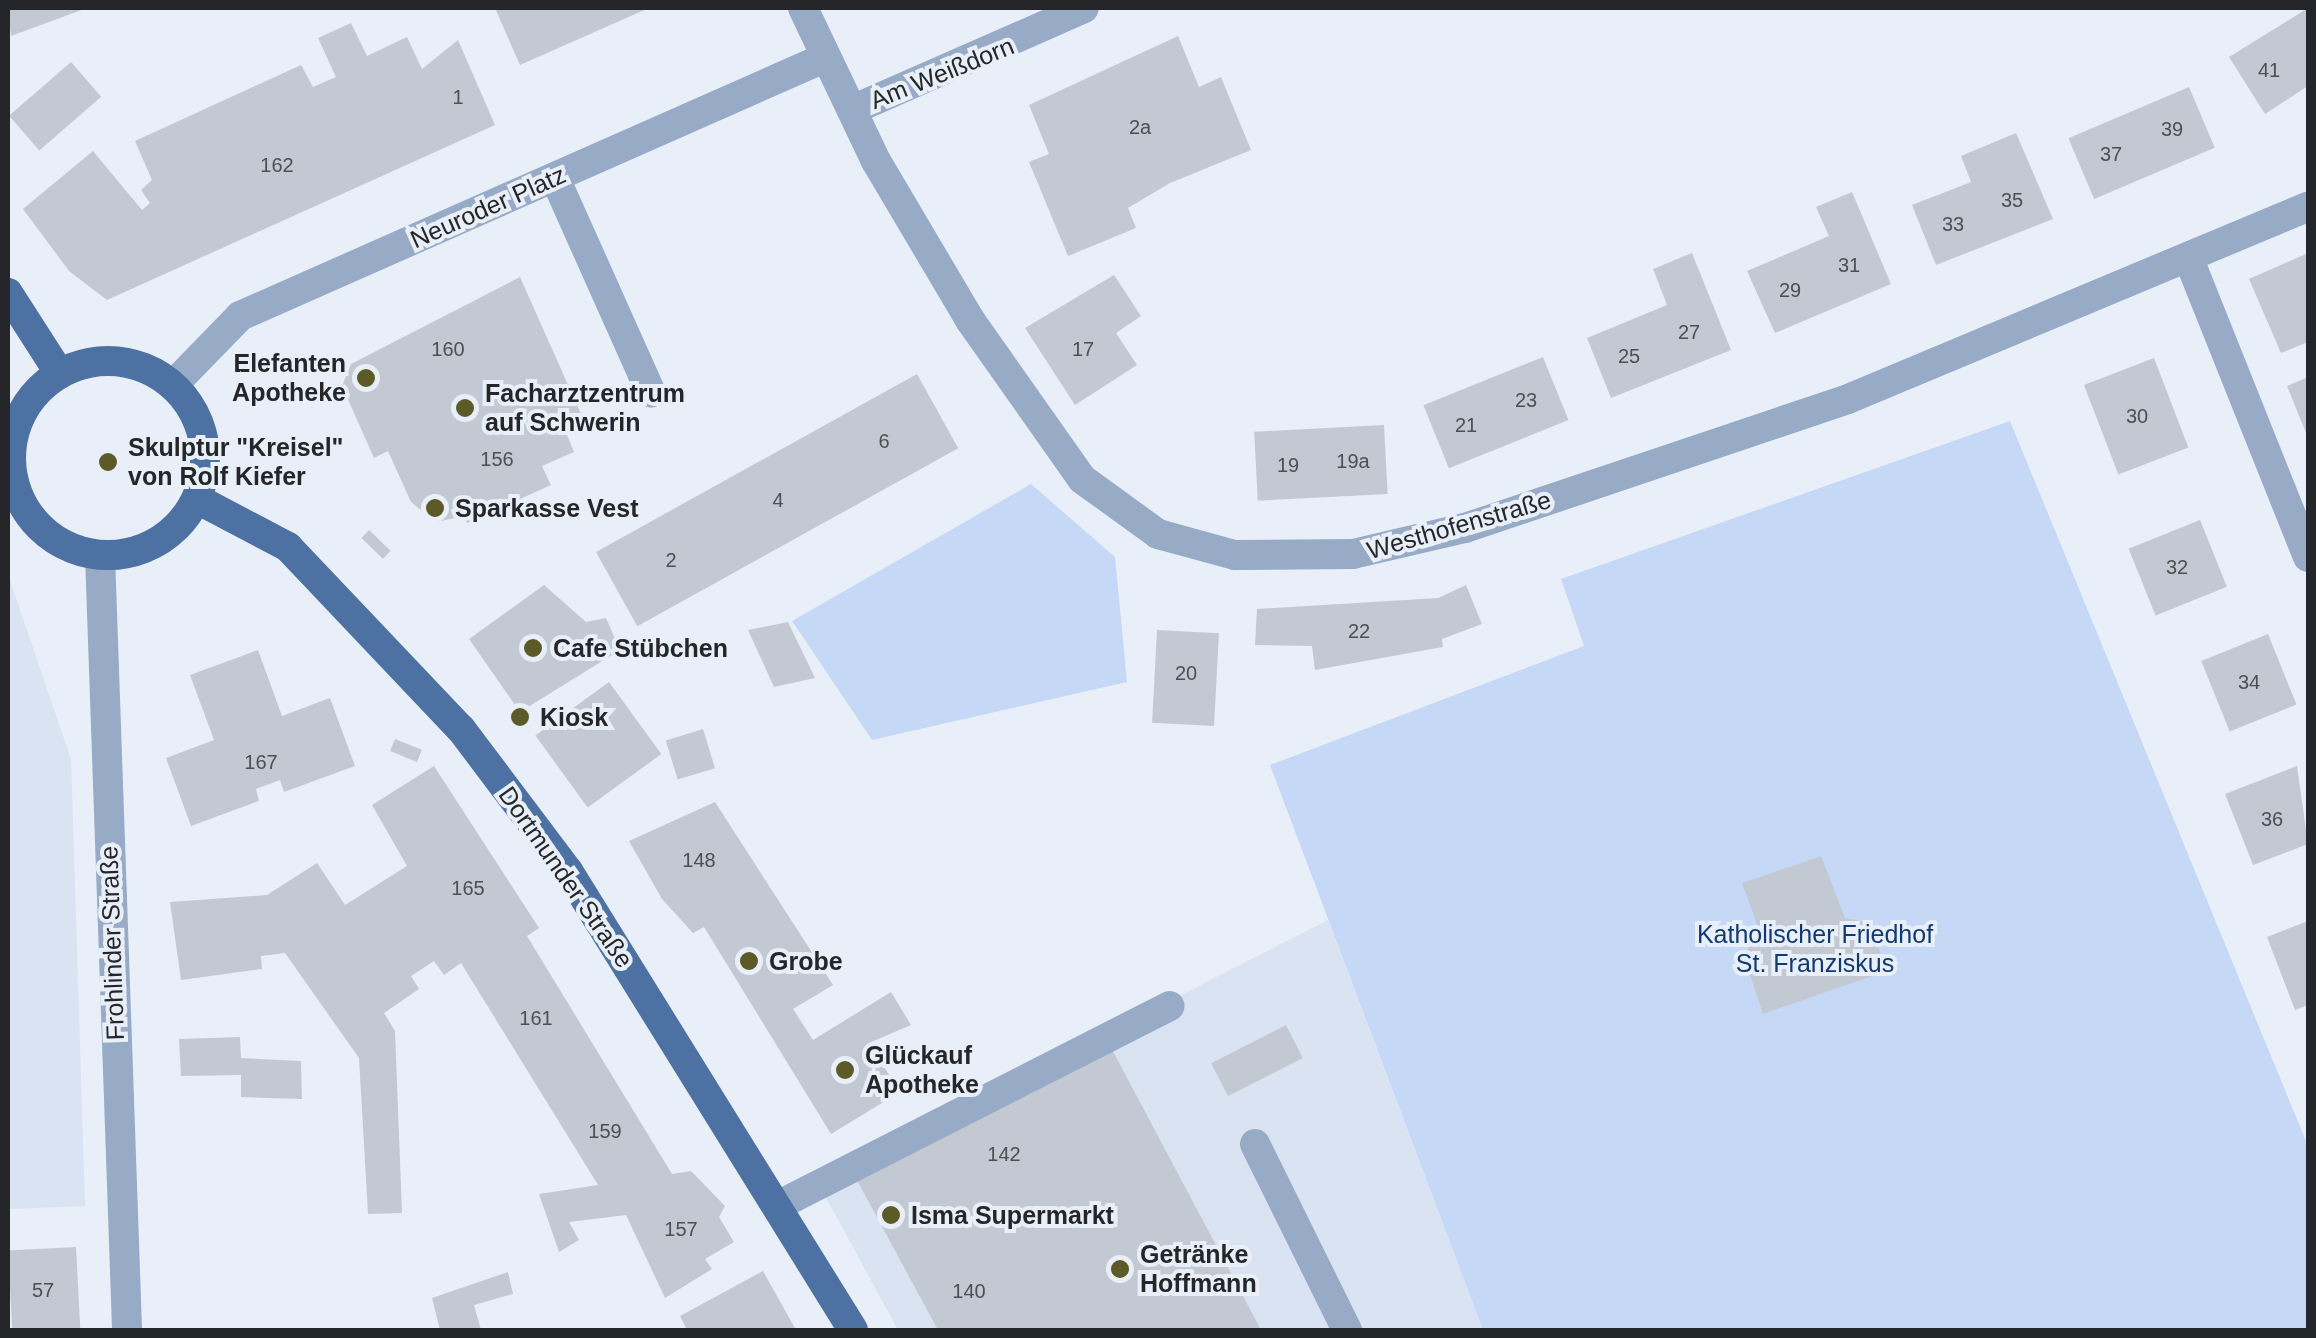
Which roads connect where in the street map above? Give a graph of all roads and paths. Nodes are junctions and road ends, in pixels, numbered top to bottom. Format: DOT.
graph roads {
  1 [pos="803,8"];
  2 [pos="1084,8"];
  3 [pos="824,58"];
  4 [pos="852,110"];
  5 [pos="555,178"];
  6 [pos="2308,208"];
  7 [pos="2188,258"];
  8 [pos="8,293"];
  9 [pos="60,374"];
  10 [pos="173,386"];
  11 [pos="651,392"];
  12 [pos="197,499"];
  13 [pos="100,555"];
  14 [pos="2308,557"];
  15 [pos="1170,1006"];
  16 [pos="1256,1144"];
  17 [pos="781,1204"];
  18 [pos="127,1330"];
  19 [pos="853,1330"];
  20 [pos="1348,1330"];
  1 -- 3 [label="street, Westhofenstraße"];
  2 -- 4 [label="street, Am Weißdorn"];
  3 -- 4 [label="street, Westhofenstraße"];
  3 -- 5 [label="street, Neuroder Platz"];
  4 -- 7 [label="street, Westhofenstraße"];
  5 -- 10 [label="street, Neuroder Platz"];
  5 -- 11 [label="street"];
  6 -- 7 [label="street, Westhofenstraße"];
  7 -- 14 [label="street"];
  8 -- 9 [label="main road"];
  9 -- 10 [label="main road"];
  9 -- 13 [label="main road"];
  10 -- 12 [label="main road"];
  12 -- 13 [label="main road"];
  12 -- 17 [label="main road, Dortmunder Straße"];
  13 -- 18 [label="street, Frohlinder Straße"];
  15 -- 17 [label="street"];
  16 -- 20 [label="street"];
  17 -- 19 [label="main road, Dortmunder Straße"];
}
